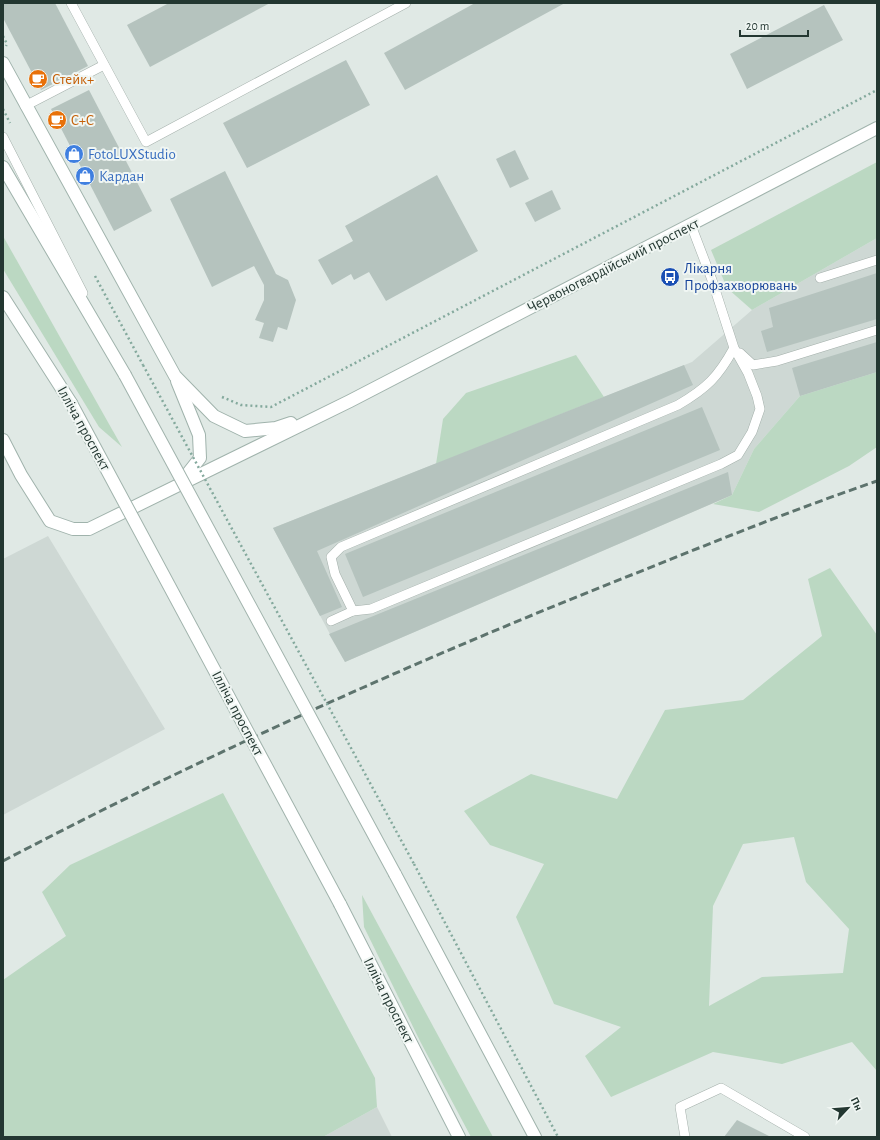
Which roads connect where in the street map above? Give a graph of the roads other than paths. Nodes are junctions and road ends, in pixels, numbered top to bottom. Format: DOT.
graph roads {
  1 [pos="71,3"];
  2 [pos="406,3"];
  3 [pos="3,64"];
  4 [pos="104,65"];
  5 [pos="25,106"];
  6 [pos="877,128"];
  7 [pos="3,137"];
  8 [pos="3,167"];
  9 [pos="690,225"];
  10 [pos="877,260"];
  11 [pos="820,278"];
  12 [pos="3,297"];
  13 [pos="877,330"];
  14 [pos="734,348"];
  15 [pos="125,375"];
  16 [pos="175,376"];
  17 [pos="350,401"];
  18 [pos="3,440"];
  19 [pos="179,485"];
  20 [pos="353,611"];
  21 [pos="331,620"];
  22 [pos="459,1137"];
  23 [pos="535,1137"];
  24 [pos="685,1137"];
  25 [pos="805,1137"];
  1 -- 4 [label="lane"];
  2 -- 4 [label="lane"];
  3 -- 5 [label="main road"];
  4 -- 5 [label="lane"];
  5 -- 16 [label="main road"];
  6 -- 9 [label="main road, Червоногвардійський проспект"];
  7 -- 15 [label="lane"];
  8 -- 15 [label="main road"];
  9 -- 14 [label="lane"];
  9 -- 17 [label="main road, Червоногвардійський проспект"];
  10 -- 11 [label="lane"];
  12 -- 22 [label="main road, Ілліча проспект, bridge"];
  13 -- 14 [label="lane"];
  14 -- 20 [label="lane"];
  14 -- 20 [label="lane"];
  15 -- 23 [label="main road, bridge"];
  16 -- 17 [label="main road"];
  16 -- 19 [label="main road"];
  17 -- 19 [label="main road"];
  18 -- 19 [label="main road"];
  20 -- 21 [label="lane"];
  24 -- 25 [label="lane"];
}
